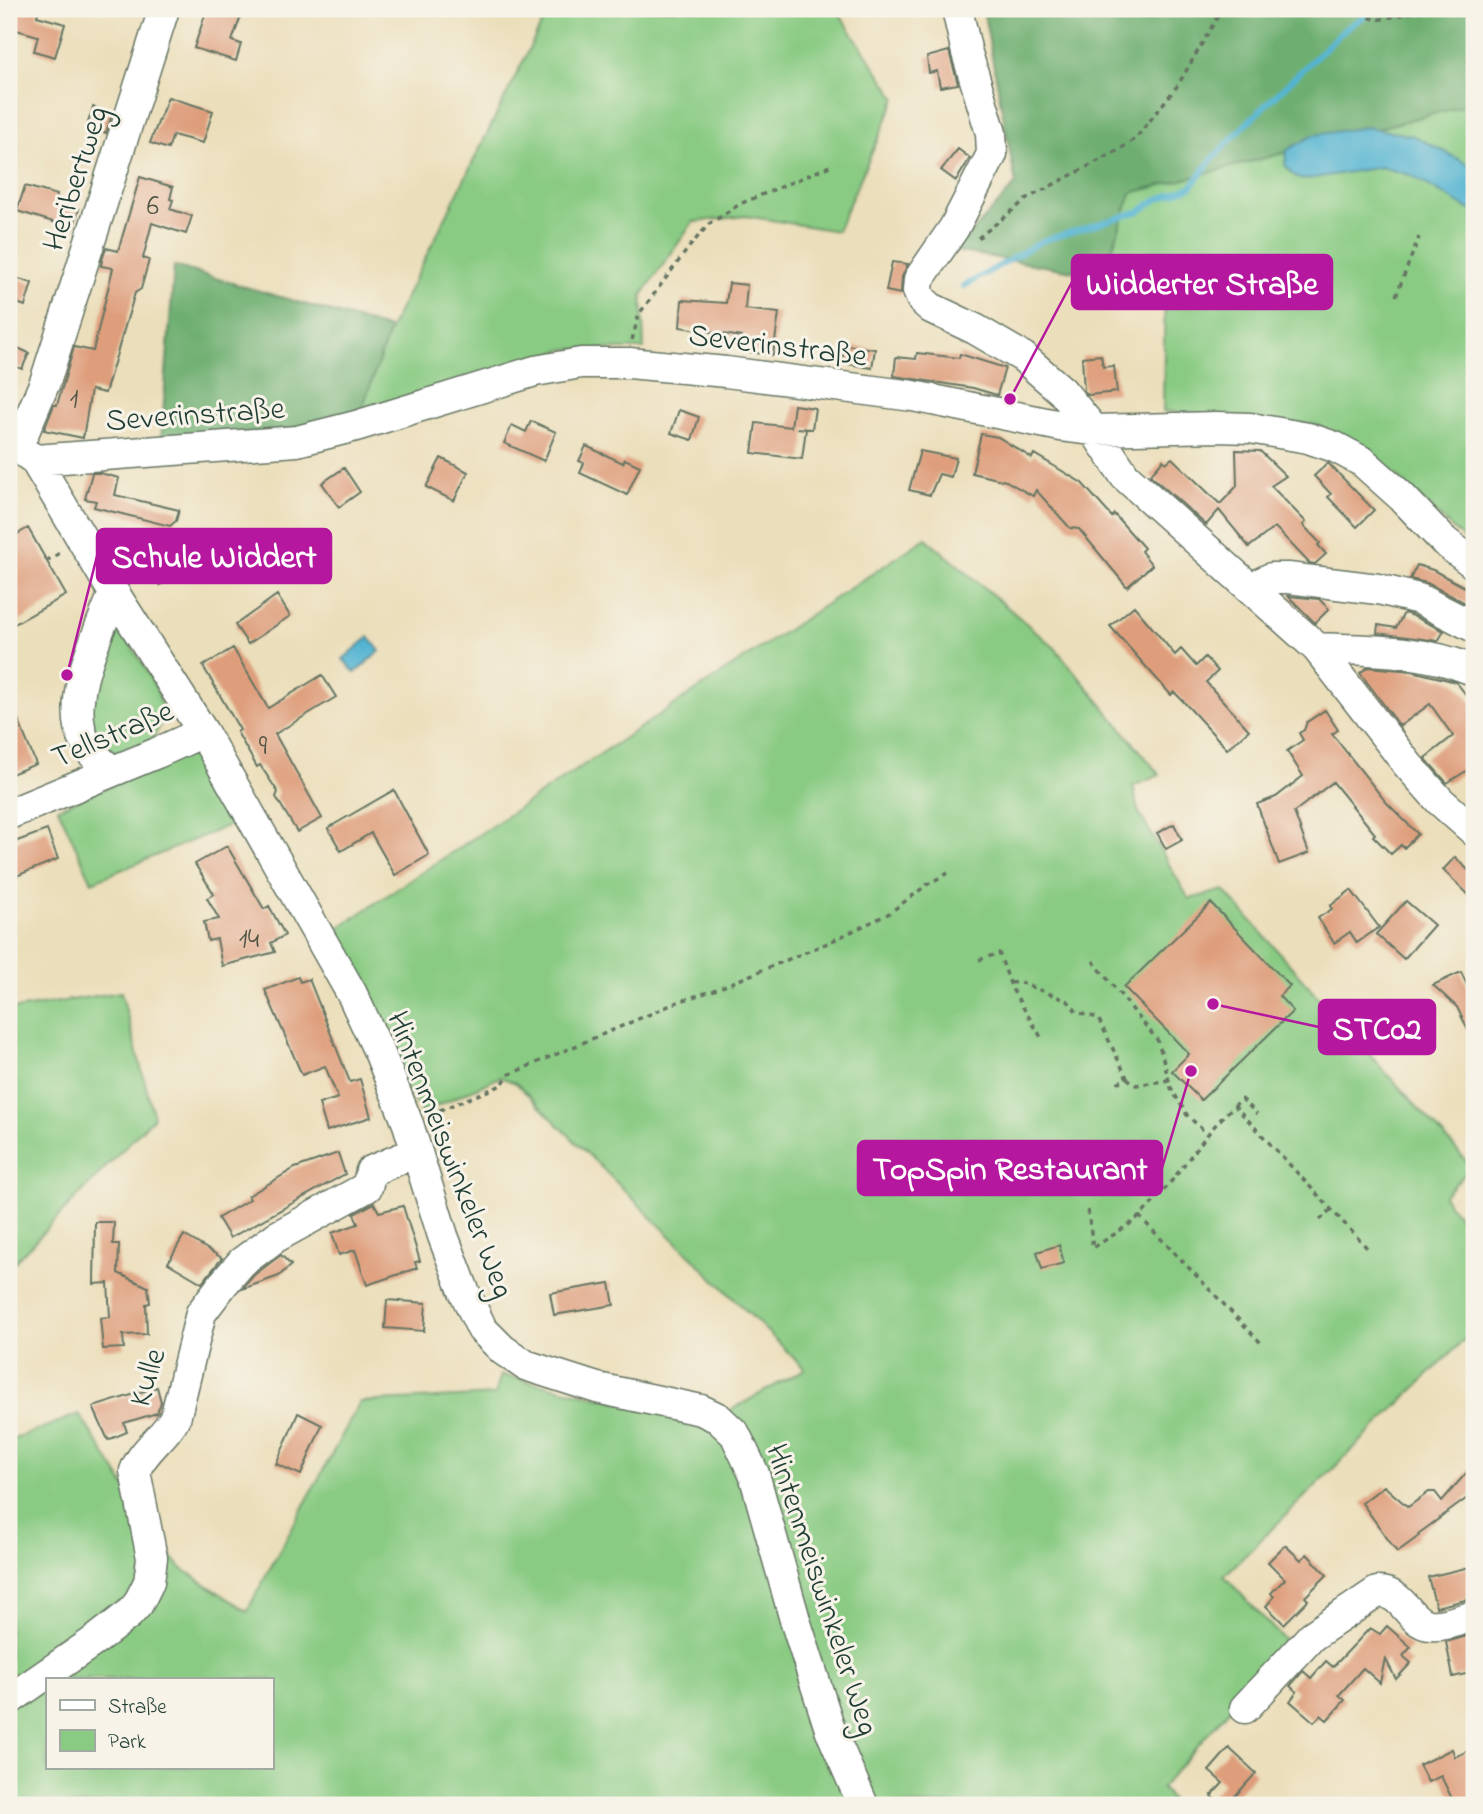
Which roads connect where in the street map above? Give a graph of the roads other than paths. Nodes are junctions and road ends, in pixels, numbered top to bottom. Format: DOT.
graph roads {
  1 [pos="164,9"];
  2 [pos="957,9"];
  3 [pos="1094,430"];
  4 [pos="20,449"];
  5 [pos="1474,564"];
  6 [pos="1251,588"];
  7 [pos="114,593"];
  8 [pos="1474,627"];
  9 [pos="1317,648"];
  10 [pos="1473,666"];
  11 [pos="203,732"];
  12 [pos="112,771"];
  13 [pos="9,814"];
  14 [pos="1474,831"];
  15 [pos="416,1152"];
  16 [pos="1474,1616"];
  17 [pos="9,1700"];
  18 [pos="1245,1708"];
  19 [pos="863,1805"];
  1 -- 4 [label="street, Heribertweg"];
  2 -- 3 [label="street"];
  3 -- 4 [label="street, Severinstraße"];
  3 -- 5 [label="street, Severinstraße"];
  3 -- 6 [label="street"];
  4 -- 7 [label="street, Hintenmeiswinkeler Weg"];
  6 -- 8 [label="street"];
  6 -- 9 [label="street"];
  7 -- 11 [label="street, Hintenmeiswinkeler Weg"];
  7 -- 12 [label="street"];
  9 -- 10 [label="street"];
  9 -- 14 [label="street"];
  11 -- 12 [label="street, Tellstraße"];
  11 -- 15 [label="street, Hintenmeiswinkeler Weg"];
  12 -- 13 [label="street, Tellstraße"];
  15 -- 17 [label="street, Kulle"];
  15 -- 19 [label="street, Hintenmeiswinkeler Weg"];
  16 -- 18 [label="street"];
}
